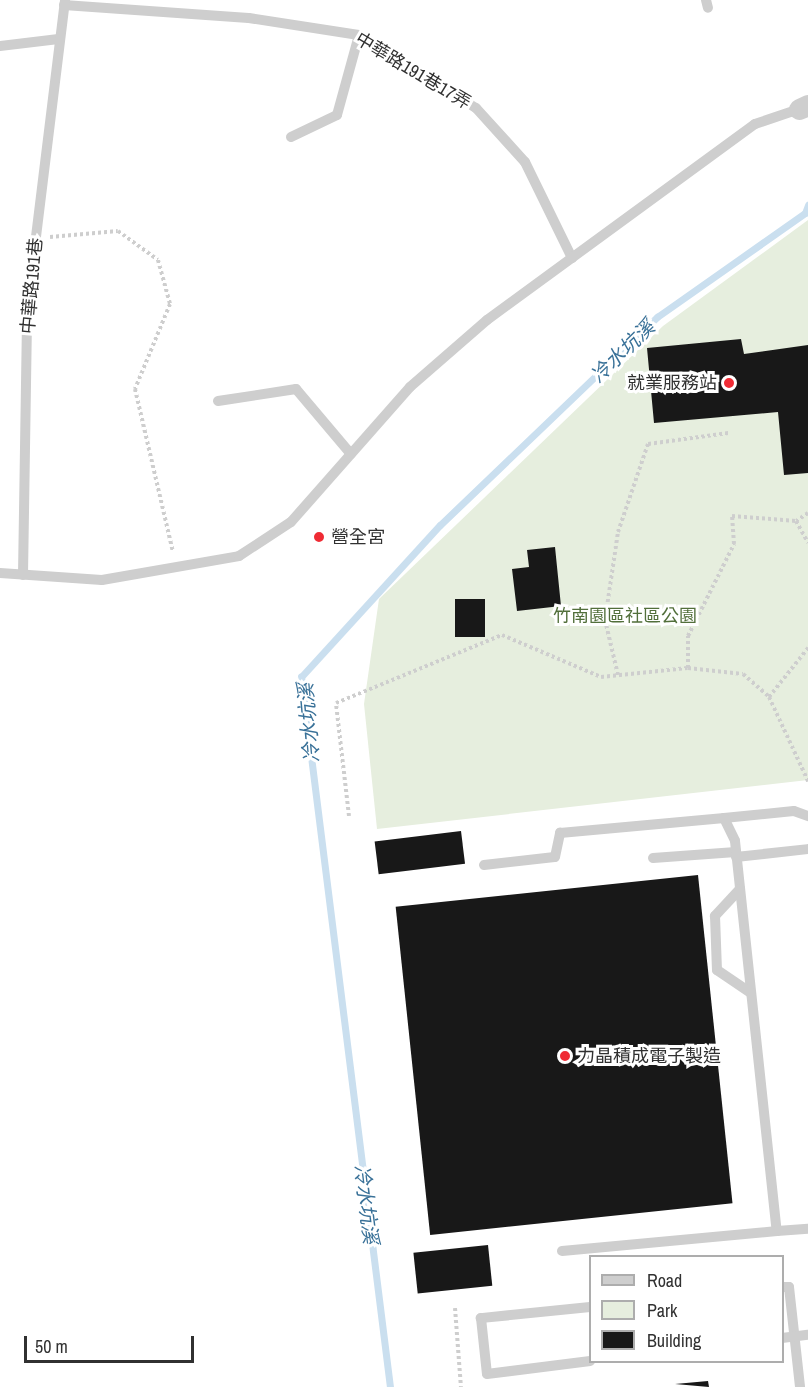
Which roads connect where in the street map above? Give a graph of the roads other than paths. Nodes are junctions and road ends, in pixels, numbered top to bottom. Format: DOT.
graph roads {
  1 [pos="64,2"];
  2 [pos="359,35"];
  3 [pos="59,39"];
  4 [pos="0,46"];
  5 [pos="803,107"];
  6 [pos="291,137"];
  7 [pos="572,258"];
  8 [pos="218,402"];
  9 [pos="351,454"];
  10 [pos="0,573"];
  11 [pos="23,574"];
  12 [pos="808,816"];
  13 [pos="724,818"];
  14 [pos="808,849"];
  15 [pos="736,854"];
  16 [pos="653,858"];
  17 [pos="484,865"];
  18 [pos="740,889"];
  19 [pos="751,993"];
  20 [pos="808,1229"];
  21 [pos="777,1231"];
  22 [pos="562,1251"];
  23 [pos="784,1287"];
  24 [pos="589,1307"];
  25 [pos="808,1335"];
  26 [pos="795,1337"];
  27 [pos="784,1338"];
  28 [pos="589,1361"];
  29 [pos="801,1387"];
  1 -- 2 [label="lane, 中華路191巷17弄"];
  1 -- 3 [label="lane, 中華路191巷"];
  2 -- 6 [label="lane"];
  2 -- 7 [label="lane, 中華路191巷17弄"];
  3 -- 4 [label="lane"];
  3 -- 11 [label="lane, 中華路191巷"];
  5 -- 7 [label="lane"];
  7 -- 9 [label="lane"];
  8 -- 9 [label="lane"];
  9 -- 11 [label="lane"];
  10 -- 11 [label="lane"];
  12 -- 13 [label="lane"];
  13 -- 15 [label="lane"];
  13 -- 17 [label="lane"];
  14 -- 15 [label="lane"];
  15 -- 16 [label="lane"];
  15 -- 18 [label="lane"];
  18 -- 19 [label="lane"];
  18 -- 19 [label="lane"];
  19 -- 21 [label="lane"];
  20 -- 21 [label="lane"];
  21 -- 22 [label="lane"];
  23 -- 26 [label="lane"];
  24 -- 28 [label="lane"];
  25 -- 26 [label="lane"];
  26 -- 27 [label="lane"];
  26 -- 29 [label="lane"];
}
